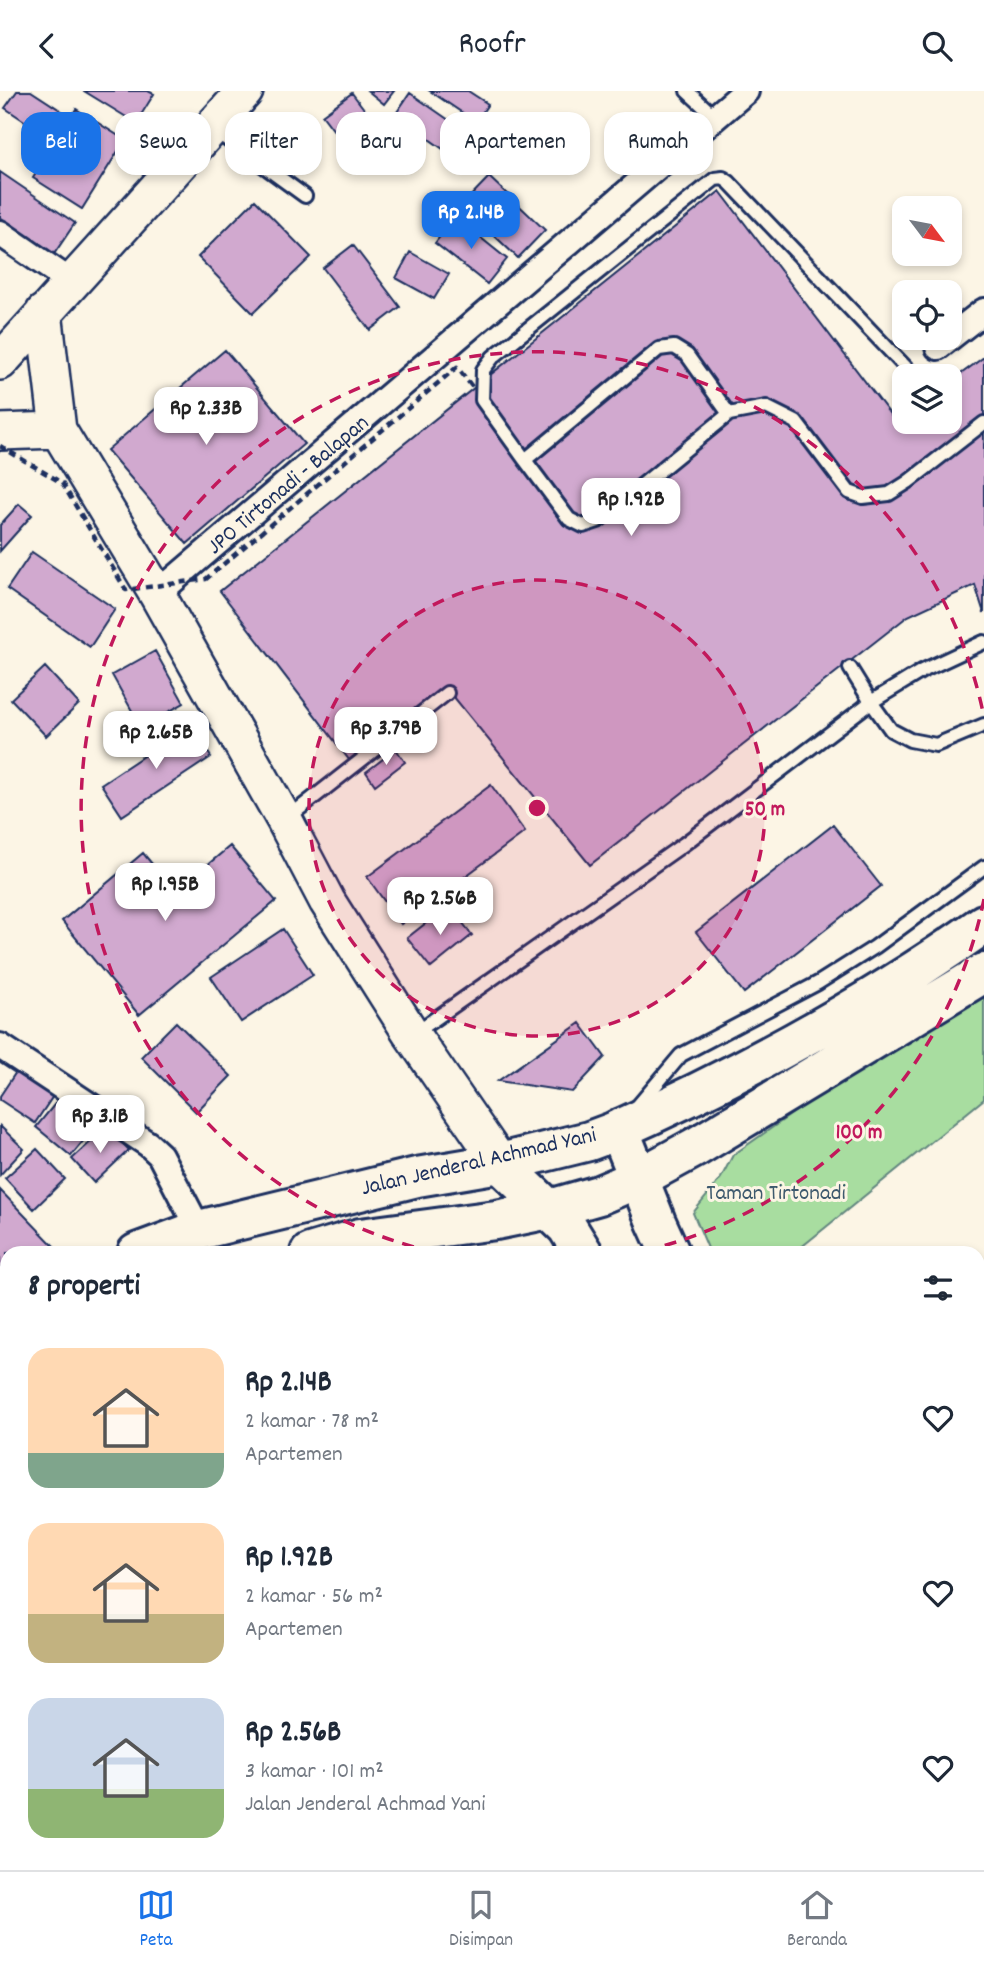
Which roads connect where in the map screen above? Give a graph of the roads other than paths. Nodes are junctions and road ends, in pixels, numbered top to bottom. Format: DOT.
graph roads {
  1 [pos="245,91"];
  2 [pos="687,91"];
  3 [pos="746,91"];
  4 [pos="715,117"];
  5 [pos="211,128"];
  6 [pos="168,175"];
  7 [pos="305,195"];
  8 [pos="0,233"];
  9 [pos="71,282"];
  10 [pos="984,311"];
  11 [pos="44,312"];
  12 [pos="962,328"];
  13 [pos="0,362"];
  14 [pos="903,364"];
  15 [pos="729,414"];
  16 [pos="984,423"];
  17 [pos="58,430"];
  18 [pos="0,432"];
  19 [pos="525,460"];
  20 [pos="157,594"];
  21 [pos="984,642"];
  22 [pos="850,669"];
  23 [pos="447,693"];
  24 [pos="871,702"];
  25 [pos="984,725"];
  26 [pos="285,821"];
  27 [pos="984,867"];
  28 [pos="984,924"];
  29 [pos="984,973"];
  30 [pos="412,1035"];
  31 [pos="0,1046"];
  32 [pos="620,1129"];
  33 [pos="500,1163"];
  34 [pos="417,1177"];
  35 [pos="639,1178"];
  36 [pos="550,1209"];
  37 [pos="429,1229"];
  38 [pos="199,1230"];
  39 [pos="157,1246"];
  40 [pos="333,1246"];
  41 [pos="579,1246"];
  42 [pos="667,1246"];
  1 -- 5 [label="street"];
  2 -- 4 [label="lane"];
  3 -- 4 [label="street"];
  4 -- 20 [label="street"];
  5 -- 7 [label="lane"];
  6 -- 9 [label="street"];
  8 -- 9 [label="street"];
  9 -- 11 [label="street"];
  10 -- 12 [label="street"];
  11 -- 13 [label="street"];
  11 -- 17 [label="street"];
  14 -- 19 [label="lane"];
  15 -- 16 [label="lane"];
  15 -- 19 [label="lane"];
  15 -- 19 [label="lane"];
  17 -- 18 [label="street"];
  17 -- 20 [label="street"];
  20 -- 26 [label="street"];
  21 -- 24 [label="lane"];
  22 -- 24 [label="lane"];
  23 -- 26 [label="lane"];
  24 -- 25 [label="lane"];
  24 -- 30 [label="lane"];
  26 -- 30 [label="street"];
  27 -- 32 [label="lane"];
  28 -- 32 [label="main road, Jalan Jenderal Achmad Yani"];
  29 -- 35 [label="main road, Jalan Jenderal Achmad Yani"];
  30 -- 33 [label="street"];
  31 -- 38 [label="street"];
  32 -- 33 [label="main road, Jalan Jenderal Achmad Yani"];
  32 -- 35 [label="main road"];
  33 -- 34 [label="main road, Jalan Jenderal Achmad Yani"];
  33 -- 36 [label="main road"];
  34 -- 37 [label="main road"];
  34 -- 38 [label="main road, Jalan Jenderal Achmad Yani"];
  35 -- 36 [label="main road, Jalan Jenderal Achmad Yani"];
  35 -- 42 [label="main road"];
  36 -- 37 [label="main road, Jalan Jenderal Achmad Yani"];
  36 -- 41 [label="main road"];
  37 -- 40 [label="main road, Jalan Jenderal Achmad Yani"];
  38 -- 39 [label="main road, Jalan Jenderal Achmad Yani"];
}
